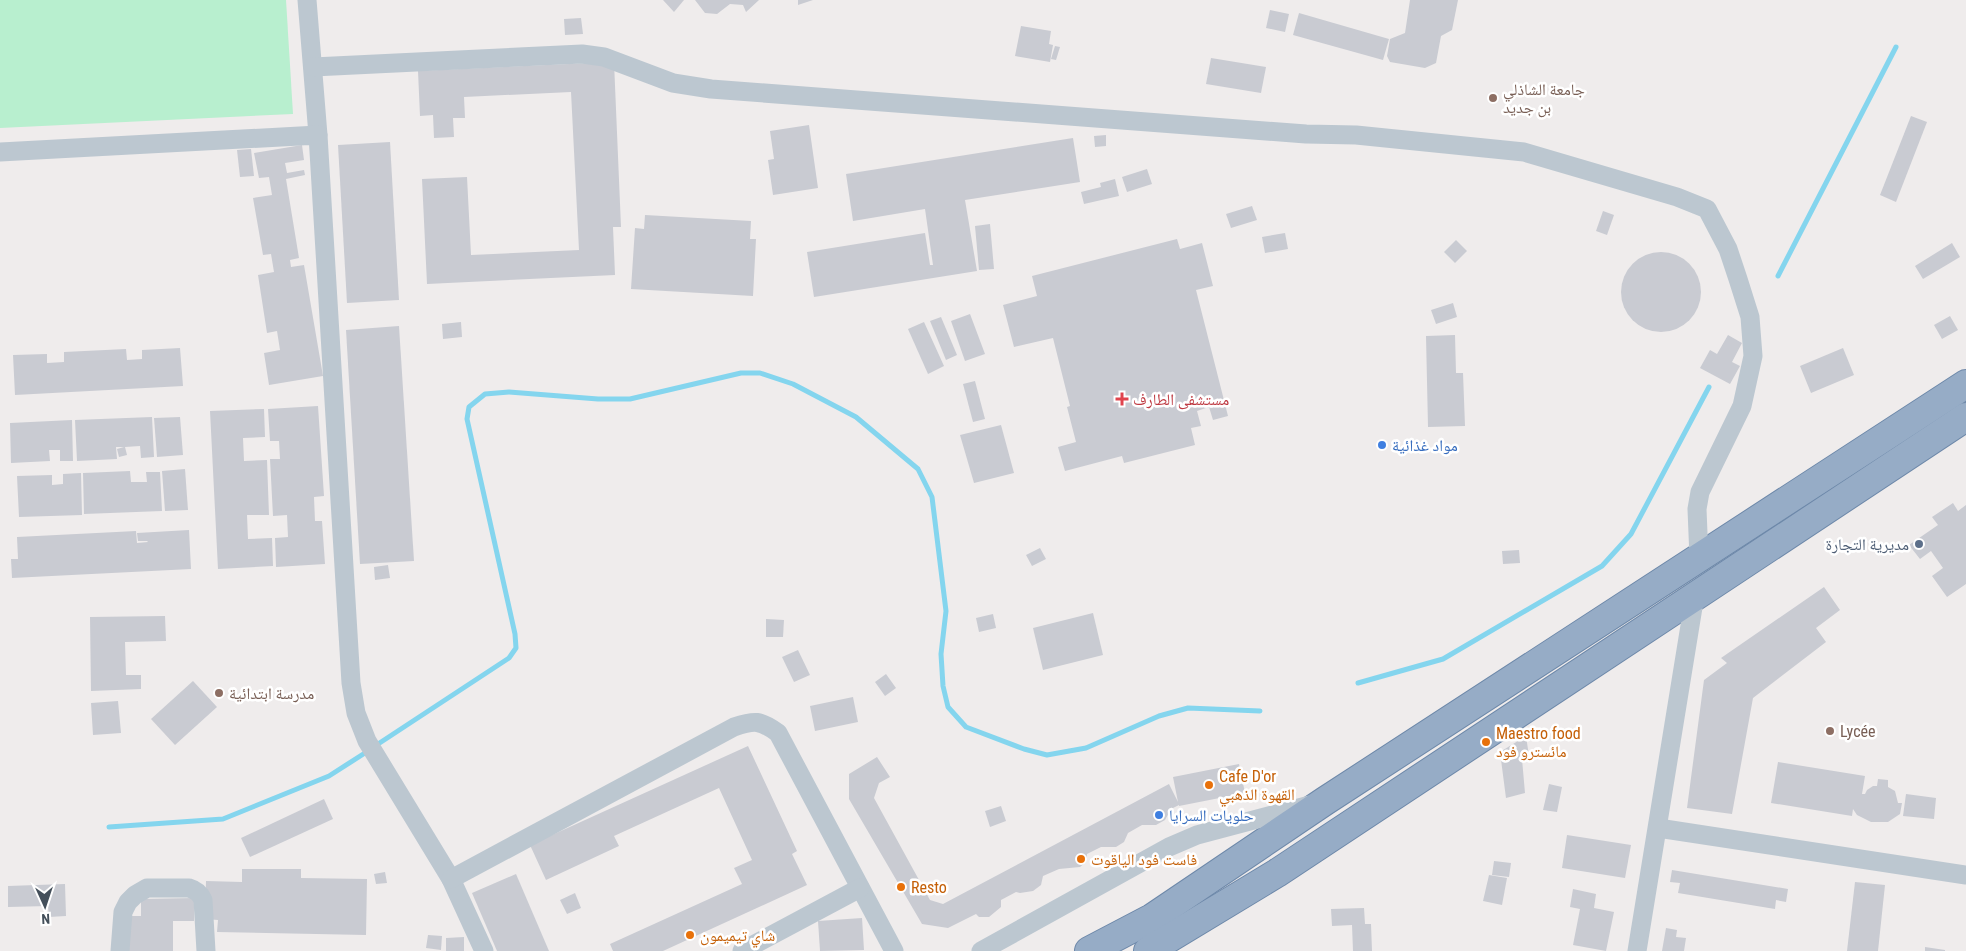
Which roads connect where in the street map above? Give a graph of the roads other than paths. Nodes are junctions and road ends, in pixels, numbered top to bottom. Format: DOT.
graph roads {
  1 [pos="307,0"];
  2 [pos="312,66"];
  3 [pos="318,135"];
  4 [pos="0,152"];
  5 [pos="1966,384"];
  6 [pos="1966,417"];
  7 [pos="1699,558"];
  8 [pos="1695,595"];
  9 [pos="1325,802"];
  10 [pos="1658,828"];
  11 [pos="1966,875"];
  12 [pos="451,880"];
  13 [pos="860,888"];
  14 [pos="1177,935"];
  15 [pos="771,946"];
  16 [pos="120,951"];
  17 [pos="206,951"];
  18 [pos="484,951"];
  19 [pos="742,951"];
  20 [pos="894,951"];
  21 [pos="982,951"];
  22 [pos="1089,951"];
  23 [pos="1148,951"];
  24 [pos="1152,951"];
  25 [pos="1637,951"];
  1 -- 2 [label="street"];
  2 -- 3 [label="street"];
  2 -- 7 [label="street"];
  3 -- 4 [label="street"];
  3 -- 12 [label="street"];
  5 -- 7 [label="highway"];
  6 -- 8 [label="highway"];
  7 -- 9 [label="highway"];
  8 -- 10 [label="street"];
  8 -- 14 [label="highway"];
  9 -- 21 [label="street"];
  9 -- 22 [label="highway"];
  10 -- 11 [label="street"];
  10 -- 25 [label="street"];
  12 -- 13 [label="street"];
  12 -- 18 [label="street"];
  13 -- 15 [label="street"];
  13 -- 20 [label="street"];
  14 -- 23 [label="highway"];
  14 -- 24 [label="highway"];
  15 -- 19 [label="street"];
  16 -- 17 [label="street"];
}
